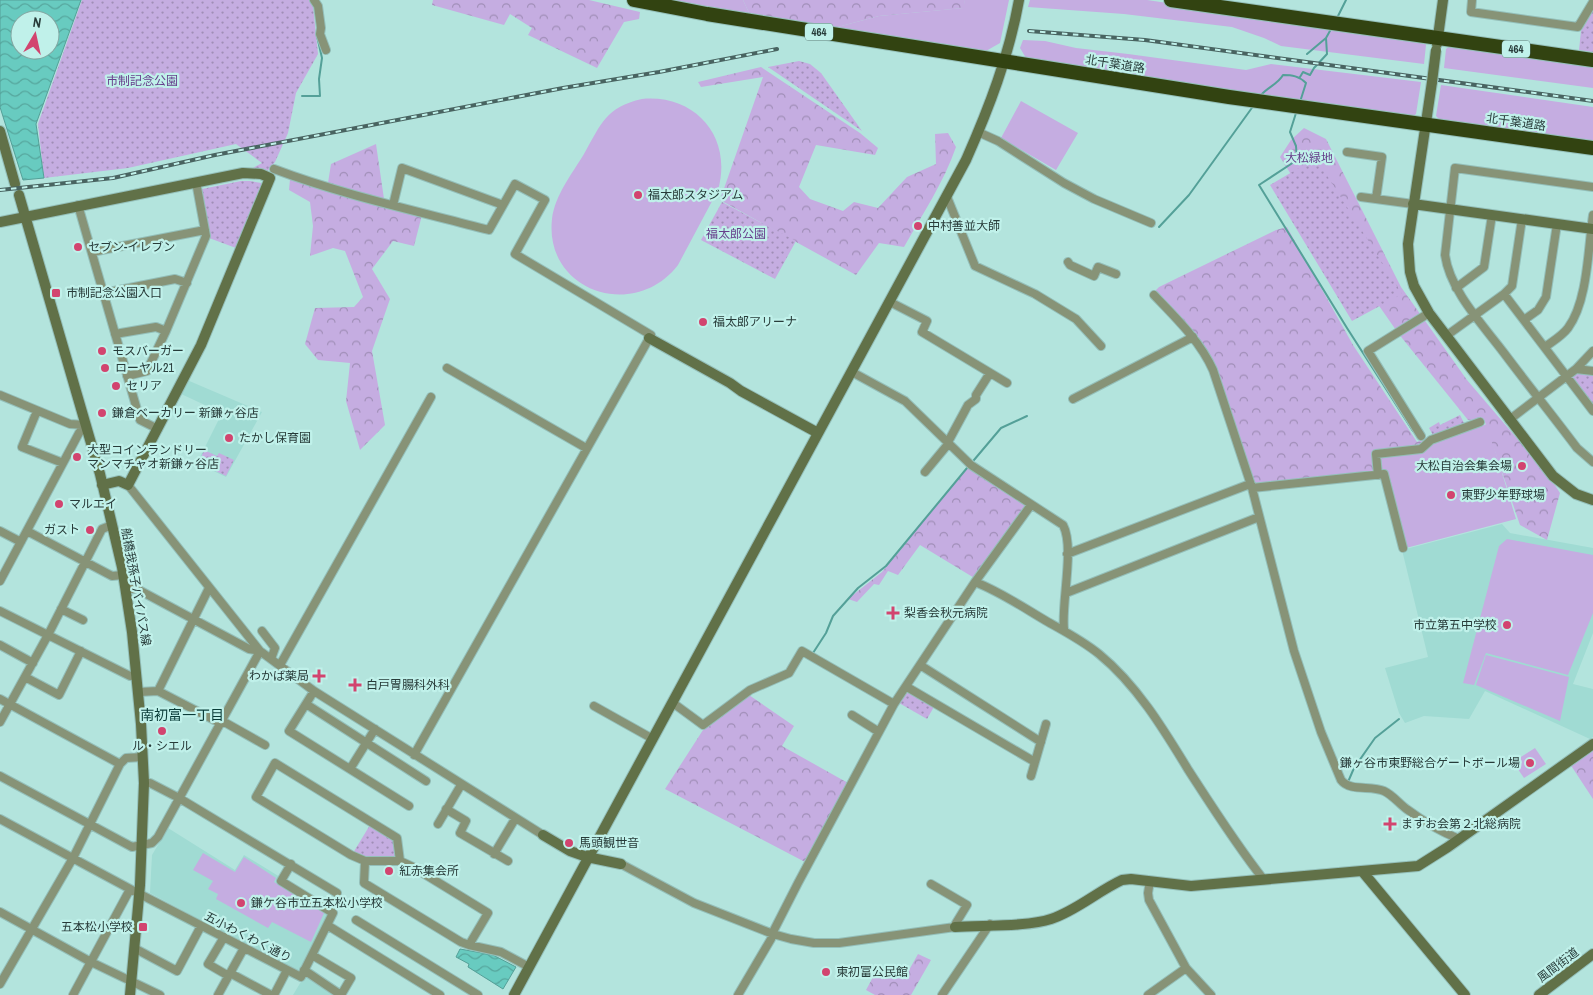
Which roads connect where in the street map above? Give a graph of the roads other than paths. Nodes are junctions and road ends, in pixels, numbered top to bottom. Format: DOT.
graph roads {
  1 [pos="314,0"];
  2 [pos="634,0"];
  3 [pos="1019,0"];
  4 [pos="1172,0"];
  5 [pos="1443,0"];
  6 [pos="1472,0"];
  7 [pos="1593,2"];
  8 [pos="1250,6"];
  9 [pos="1437,44"];
  10 [pos="326,50"];
  11 [pos="1593,60"];
  12 [pos="1004,62"];
  13 [pos="1426,120"];
  14 [pos="0,131"];
  15 [pos="978,132"];
  16 [pos="1593,148"];
  17 [pos="1347,152"];
  18 [pos="273,171"];
  19 [pos="196,182"];
  20 [pos="15,184"];
  21 [pos="1593,187"];
  22 [pos="19,195"];
  23 [pos="1361,196"];
  24 [pos="947,197"];
  25 [pos="1376,199"];
  26 [pos="1413,204"];
  27 [pos="78,205"];
  28 [pos="393,205"];
  29 [pos="503,205"];
  30 [pos="1449,209"];
  31 [pos="1492,215"];
  32 [pos="1593,215"];
  33 [pos="26,217"];
  34 [pos="1522,219"];
  35 [pos="0,222"];
  36 [pos="1151,223"];
  37 [pos="1557,224"];
  38 [pos="1592,229"];
  39 [pos="205,230"];
  40 [pos="92,252"];
  41 [pos="1068,262"];
  42 [pos="1116,274"];
  43 [pos="187,283"];
  44 [pos="1456,288"];
  45 [pos="104,293"];
  46 [pos="1504,294"];
  47 [pos="1154,295"];
  48 [pos="890,302"];
  49 [pos="1429,313"];
  50 [pos="1475,315"];
  51 [pos="1524,320"];
  52 [pos="166,331"];
  53 [pos="115,334"];
  54 [pos="1446,336"];
  55 [pos="1193,337"];
  56 [pos="649,338"];
  57 [pos="1101,346"];
  58 [pos="1545,348"];
  59 [pos="1593,351"];
  60 [pos="447,368"];
  61 [pos="1576,369"];
  62 [pos="1593,371"];
  63 [pos="852,372"];
  64 [pos="990,373"];
  65 [pos="128,376"];
  66 [pos="1566,377"];
  67 [pos="1007,383"];
  68 [pos="0,395"];
  69 [pos="431,397"];
  70 [pos="1538,398"];
  71 [pos="1073,399"];
  72 [pos="37,410"];
  73 [pos="1593,411"];
  74 [pos="1509,420"];
  75 [pos="1480,422"];
  76 [pos="85,426"];
  77 [pos="158,429"];
  78 [pos="818,433"];
  79 [pos="1421,436"];
  80 [pos="948,442"];
  81 [pos="586,448"];
  82 [pos="1593,462"];
  83 [pos="63,463"];
  84 [pos="925,472"];
  85 [pos="1378,474"];
  86 [pos="102,485"];
  87 [pos="128,485"];
  88 [pos="1251,486"];
  89 [pos="1593,500"];
  90 [pos="1031,505"];
  91 [pos="1259,517"];
  92 [pos="112,525"];
  93 [pos="0,530"];
  94 [pos="27,531"];
  95 [pos="21,542"];
  96 [pos="1403,548"];
  97 [pos="1067,554"];
  98 [pos="86,562"];
  99 [pos="123,575"];
  100 [pos="0,581"];
  101 [pos="975,582"];
  102 [pos="209,588"];
  103 [pos="126,589"];
  104 [pos="1066,593"];
  105 [pos="61,609"];
  106 [pos="0,611"];
  107 [pos="193,619"];
  108 [pos="83,620"];
  109 [pos="1064,629"];
  110 [pos="262,631"];
  111 [pos="48,635"];
  112 [pos="0,645"];
  113 [pos="81,651"];
  114 [pos="260,651"];
  115 [pos="271,659"];
  116 [pos="33,663"];
  117 [pos="920,665"];
  118 [pos="280,666"];
  119 [pos="137,675"];
  120 [pos="25,677"];
  121 [pos="907,687"];
  122 [pos="158,691"];
  123 [pos="314,691"];
  124 [pos="139,692"];
  125 [pos="0,699"];
  126 [pos="673,702"];
  127 [pos="10,704"];
  128 [pos="306,704"];
  129 [pos="894,704"];
  130 [pos="594,706"];
  131 [pos="852,714"];
  132 [pos="0,722"];
  133 [pos="220,723"];
  134 [pos="1046,724"];
  135 [pos="375,729"];
  136 [pos="879,732"];
  137 [pos="653,739"];
  138 [pos="1041,742"];
  139 [pos="366,743"];
  140 [pos="1593,744"];
  141 [pos="265,745"];
  142 [pos="414,754"];
  143 [pos="143,757"];
  144 [pos="1036,762"];
  145 [pos="120,764"];
  146 [pos="350,769"];
  147 [pos="0,776"];
  148 [pos="1031,776"];
  149 [pos="426,781"];
  150 [pos="144,783"];
  151 [pos="461,784"];
  152 [pos="179,798"];
  153 [pos="409,806"];
  154 [pos="446,809"];
  155 [pos="0,819"];
  156 [pos="515,819"];
  157 [pos="438,824"];
  158 [pos="90,825"];
  159 [pos="543,835"];
  160 [pos="1459,839"];
  161 [pos="142,846"];
  162 [pos="494,854"];
  163 [pos="587,857"];
  164 [pos="74,858"];
  165 [pos="366,861"];
  166 [pos="400,861"];
  167 [pos="508,861"];
  168 [pos="291,864"];
  169 [pos="621,864"];
  170 [pos="1362,871"];
  171 [pos="1264,880"];
  172 [pos="1150,881"];
  173 [pos="931,884"];
  174 [pos="128,893"];
  175 [pos="338,893"];
  176 [pos="140,894"];
  177 [pos="0,912"];
  178 [pos="356,920"];
  179 [pos="990,924"];
  180 [pos="327,925"];
  181 [pos="202,926"];
  182 [pos="955,926"];
  183 [pos="32,929"];
  184 [pos="772,934"];
  185 [pos="224,937"];
  186 [pos="469,945"];
  187 [pos="134,948"];
  188 [pos="244,948"];
  189 [pos="1593,954"];
  190 [pos="312,955"];
  191 [pos="91,962"];
  192 [pos="529,967"];
  193 [pos="1186,968"];
  194 [pos="287,970"];
  195 [pos="304,970"];
  196 [pos="230,974"];
  197 [pos="131,981"];
  198 [pos="1,982"];
  199 [pos="73,995"];
  200 [pos="130,995"];
  201 [pos="160,995"];
  202 [pos="218,995"];
  203 [pos="273,995"];
  204 [pos="341,995"];
  205 [pos="440,995"];
  206 [pos="478,995"];
  207 [pos="514,995"];
  208 [pos="738,995"];
  209 [pos="942,995"];
  210 [pos="1148,995"];
  211 [pos="1211,995"];
  212 [pos="1465,995"];
  213 [pos="1539,995"];
  1 -- 10 [label="street"];
  2 -- 12 [label="highway, 北千葉道路 / 464"];
  3 -- 12 [label="street"];
  4 -- 8 [label="highway, 464"];
  5 -- 9 [label="street"];
  6 -- 7 [label="street"];
  8 -- 9 [label="highway, 464"];
  9 -- 11 [label="highway, 464"];
  9 -- 13 [label="street, bridge"];
  12 -- 13 [label="highway, 北千葉道路 / 464"];
  12 -- 15 [label="street"];
  13 -- 16 [label="highway, 北千葉道路 / 464"];
  13 -- 26 [label="street"];
  14 -- 20 [label="street"];
  15 -- 24 [label="street"];
  15 -- 36 [label="street"];
  17 -- 25 [label="street"];
  18 -- 19 [label="street"];
  18 -- 28 [label="street"];
  18 -- 77 [label="street"];
  19 -- 27 [label="street"];
  19 -- 39 [label="street"];
  21 -- 30 [label="street"];
  22 -- 33 [label="street, 船橋我孫子バイパス線"];
  23 -- 25 [label="street"];
  24 -- 48 [label="street"];
  24 -- 57 [label="street"];
  25 -- 26 [label="street"];
  26 -- 30 [label="street"];
  26 -- 49 [label="street"];
  27 -- 33 [label="street"];
  27 -- 40 [label="street"];
  28 -- 29 [label="street"];
  28 -- 29 [label="street"];
  29 -- 56 [label="street"];
  30 -- 31 [label="street"];
  30 -- 44 [label="street"];
  31 -- 34 [label="street"];
  31 -- 44 [label="street"];
  32 -- 38 [label="street"];
  33 -- 35 [label="street"];
  33 -- 76 [label="street, 船橋我孫子バイパス線"];
  34 -- 37 [label="street"];
  34 -- 46 [label="street"];
  37 -- 38 [label="street"];
  37 -- 51 [label="street"];
  38 -- 58 [label="street"];
  39 -- 40 [label="street"];
  39 -- 43 [label="street"];
  40 -- 45 [label="street"];
  41 -- 42 [label="street"];
  43 -- 45 [label="street"];
  43 -- 52 [label="street"];
  44 -- 50 [label="street"];
  45 -- 53 [label="street"];
  46 -- 50 [label="street"];
  46 -- 51 [label="street"];
  47 -- 55 [label="street"];
  48 -- 63 [label="street"];
  48 -- 64 [label="street"];
  49 -- 54 [label="street"];
  49 -- 79 [label="street"];
  50 -- 54 [label="street"];
  50 -- 70 [label="street"];
  51 -- 58 [label="street"];
  52 -- 53 [label="street"];
  52 -- 65 [label="street"];
  53 -- 65 [label="street"];
  54 -- 74 [label="street"];
  55 -- 71 [label="street"];
  55 -- 88 [label="street"];
  56 -- 78 [label="street"];
  56 -- 81 [label="street"];
  58 -- 66 [label="street"];
  59 -- 61 [label="street"];
  60 -- 81 [label="street"];
  61 -- 62 [label="street"];
  61 -- 66 [label="street"];
  63 -- 78 [label="street"];
  63 -- 80 [label="street"];
  64 -- 67 [label="street"];
  64 -- 80 [label="street"];
  65 -- 77 [label="street"];
  66 -- 70 [label="street"];
  66 -- 73 [label="street"];
  68 -- 72 [label="street"];
  69 -- 118 [label="street"];
  70 -- 74 [label="street"];
  70 -- 82 [label="street"];
  72 -- 76 [label="street"];
  72 -- 83 [label="street"];
  74 -- 89 [label="street"];
  75 -- 85 [label="street"];
  76 -- 83 [label="street"];
  76 -- 86 [label="street, 船橋我孫子バイパス線"];
  77 -- 87 [label="street"];
  78 -- 126 [label="street"];
  80 -- 84 [label="street"];
  80 -- 90 [label="street"];
  81 -- 142 [label="street"];
  83 -- 94 [label="street"];
  85 -- 88 [label="street"];
  85 -- 96 [label="street"];
  86 -- 87 [label="street"];
  86 -- 92 [label="street, 船橋我孫子バイパス線"];
  87 -- 102 [label="street"];
  88 -- 91 [label="street"];
  88 -- 97 [label="street"];
  90 -- 97 [label="street"];
  90 -- 101 [label="street"];
  91 -- 104 [label="street"];
  91 -- 160 [label="street"];
  92 -- 98 [label="street"];
  92 -- 99 [label="street, 船橋我孫子バイパス線"];
  93 -- 95 [label="street"];
  94 -- 95 [label="street"];
  94 -- 98 [label="street"];
  95 -- 100 [label="street"];
  97 -- 104 [label="street"];
  98 -- 99 [label="street"];
  98 -- 105 [label="street"];
  99 -- 103 [label="street, 船橋我孫子バイパス線"];
  101 -- 109 [label="street"];
  101 -- 117 [label="street"];
  102 -- 107 [label="street"];
  102 -- 114 [label="street"];
  103 -- 107 [label="street"];
  103 -- 119 [label="street, 船橋我孫子バイパス線"];
  104 -- 109 [label="street"];
  105 -- 108 [label="street"];
  105 -- 111 [label="street"];
  106 -- 111 [label="street"];
  107 -- 114 [label="street"];
  107 -- 122 [label="street"];
  109 -- 171 [label="street"];
  110 -- 115 [label="street"];
  111 -- 113 [label="street"];
  111 -- 116 [label="street"];
  112 -- 116 [label="street"];
  113 -- 119 [label="street"];
  113 -- 120 [label="street"];
  114 -- 115 [label="street"];
  114 -- 133 [label="street"];
  115 -- 118 [label="street"];
  116 -- 120 [label="street"];
  117 -- 121 [label="street"];
  117 -- 138 [label="street"];
  118 -- 123 [label="street"];
  119 -- 124 [label="street, 船橋我孫子バイパス線"];
  120 -- 127 [label="street"];
  121 -- 129 [label="street"];
  121 -- 144 [label="street"];
  122 -- 124 [label="street"];
  122 -- 133 [label="street"];
  123 -- 128 [label="street"];
  123 -- 135 [label="street"];
  124 -- 143 [label="street, 船橋我孫子バイパス線"];
  125 -- 127 [label="street"];
  126 -- 129 [label="street"];
  126 -- 137 [label="street"];
  127 -- 132 [label="street"];
  127 -- 145 [label="street"];
  128 -- 139 [label="street"];
  128 -- 146 [label="street"];
  129 -- 136 [label="street"];
  130 -- 137 [label="street"];
  131 -- 136 [label="street"];
  133 -- 141 [label="street"];
  133 -- 152 [label="street"];
  134 -- 138 [label="street"];
  135 -- 139 [label="street"];
  135 -- 142 [label="street"];
  136 -- 184 [label="street"];
  137 -- 163 [label="street"];
  138 -- 144 [label="street"];
  139 -- 146 [label="street"];
  139 -- 149 [label="street"];
  140 -- 160 [label="street"];
  142 -- 151 [label="street"];
  143 -- 145 [label="street"];
  143 -- 150 [label="street, 船橋我孫子バイパス線"];
  144 -- 148 [label="street"];
  145 -- 158 [label="street"];
  146 -- 153 [label="street"];
  147 -- 158 [label="street"];
  150 -- 152 [label="street"];
  150 -- 161 [label="street, 船橋我孫子バイパス線"];
  151 -- 154 [label="street"];
  151 -- 156 [label="street"];
  152 -- 161 [label="street"];
  152 -- 168 [label="street"];
  154 -- 157 [label="street"];
  154 -- 162 [label="street"];
  155 -- 164 [label="street, 五小わくわく通り"];
  156 -- 159 [label="street"];
  156 -- 162 [label="street"];
  158 -- 161 [label="street"];
  158 -- 164 [label="street"];
  159 -- 163 [label="street"];
  160 -- 170 [label="street"];
  161 -- 176 [label="street, 船橋我孫子バイパス線"];
  162 -- 167 [label="street"];
  163 -- 169 [label="street"];
  163 -- 192 [label="street"];
  164 -- 176 [label="street, 五小わくわく通り"];
  164 -- 183 [label="street"];
  165 -- 166 [label="street"];
  165 -- 166 [label="street"];
  165 -- 186 [label="street"];
  166 -- 186 [label="street"];
  168 -- 175 [label="street"];
  168 -- 180 [label="street"];
  169 -- 184 [label="street"];
  170 -- 171 [label="street"];
  170 -- 212 [label="street"];
  171 -- 172 [label="street"];
  172 -- 179 [label="street"];
  172 -- 193 [label="street"];
  173 -- 182 [label="street"];
  174 -- 191 [label="street"];
  176 -- 181 [label="street, 五小わくわく通り"];
  176 -- 187 [label="street, 船橋我孫子バイパス線"];
  177 -- 183 [label="street"];
  178 -- 206 [label="street"];
  179 -- 182 [label="street"];
  179 -- 209 [label="street"];
  180 -- 190 [label="street"];
  180 -- 205 [label="street"];
  181 -- 185 [label="street, 五小わくわく通り"];
  181 -- 187 [label="street"];
  182 -- 184 [label="street"];
  183 -- 191 [label="street"];
  183 -- 198 [label="street"];
  184 -- 208 [label="street"];
  185 -- 188 [label="street, 五小わくわく通り"];
  185 -- 196 [label="street"];
  186 -- 192 [label="street"];
  187 -- 197 [label="street, 船橋我孫子バイパス線"];
  188 -- 194 [label="street, 五小わくわく通り"];
  188 -- 196 [label="street"];
  189 -- 213 [label="street, 風間街道"];
  190 -- 195 [label="street"];
  190 -- 204 [label="street"];
  191 -- 197 [label="street"];
  191 -- 199 [label="street"];
  192 -- 207 [label="street"];
  193 -- 210 [label="street"];
  193 -- 211 [label="street"];
  194 -- 195 [label="street, 五小わくわく通り"];
  194 -- 203 [label="street"];
  195 -- 204 [label="street, 五小わくわく通り"];
  196 -- 202 [label="street"];
  196 -- 203 [label="street"];
  197 -- 200 [label="street, 船橋我孫子バイパス線"];
  197 -- 201 [label="street"];
}
